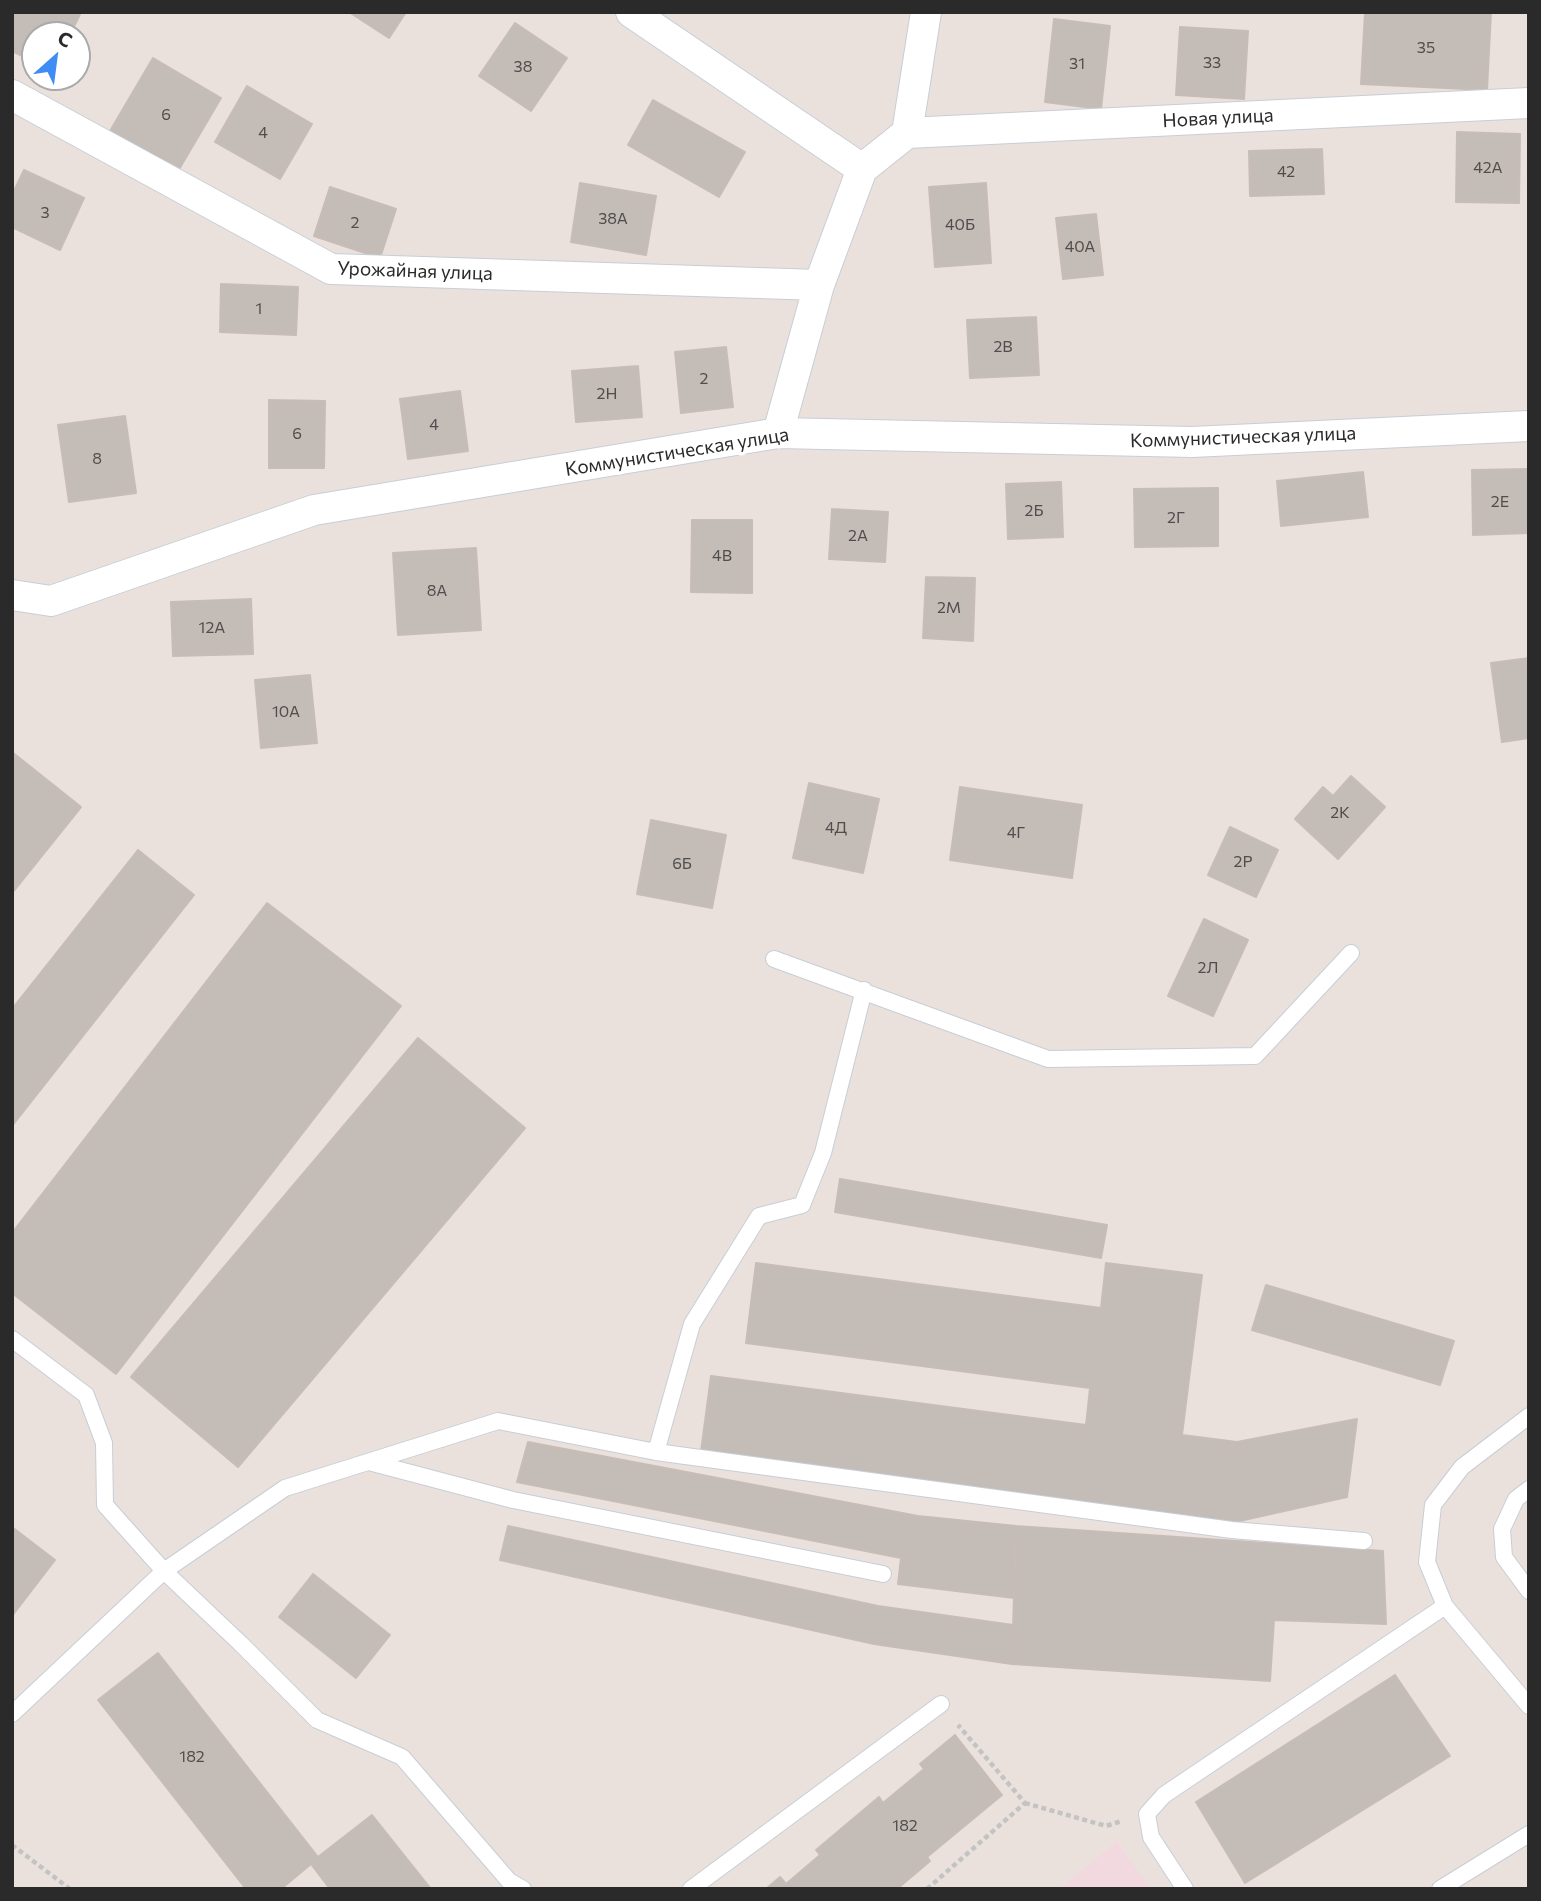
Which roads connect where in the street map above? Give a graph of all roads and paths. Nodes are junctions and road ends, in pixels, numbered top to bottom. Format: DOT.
graph roads {
  1 [pos="631,12"];
  2 [pos="926,12"];
  3 [pos="12,95"];
  4 [pos="1529,103"];
  5 [pos="908,133"];
  6 [pos="862,169"];
  7 [pos="819,285"];
  8 [pos="1529,426"];
  9 [pos="778,433"];
  10 [pos="12,595"];
  11 [pos="1351,953"];
  12 [pos="774,958"];
  13 [pos="864,990"];
  14 [pos="12,1339"];
  15 [pos="1529,1416"];
  16 [pos="656,1452"];
  17 [pos="369,1462"];
  18 [pos="1529,1489"];
  19 [pos="1364,1541"];
  20 [pos="164,1571"];
  21 [pos="883,1574"];
  22 [pos="1529,1591"];
  23 [pos="1445,1606"];
  24 [pos="941,1704"];
  25 [pos="1529,1706"];
  26 [pos="12,1714"];
  27 [pos="1025,1803"];
  28 [pos="1106,1826"];
  29 [pos="1529,1834"];
  30 [pos="12,1845"];
  31 [pos="69,1889"];
  32 [pos="523,1889"];
  33 [pos="691,1889"];
  34 [pos="927,1889"];
  35 [pos="1185,1889"];
  36 [pos="1440,1889"];
  1 -- 6 [label="street"];
  2 -- 5 [label="street"];
  3 -- 7 [label="street, Урожайная улица"];
  4 -- 5 [label="street, Новая улица"];
  5 -- 6 [label="street"];
  6 -- 7 [label="street"];
  7 -- 9 [label="street"];
  8 -- 9 [label="street, Коммунистическая улица"];
  9 -- 10 [label="street, Коммунистическая улица"];
  11 -- 13 [label="lane"];
  12 -- 13 [label="lane"];
  13 -- 16 [label="lane"];
  14 -- 20 [label="lane"];
  15 -- 23 [label="lane"];
  16 -- 17 [label="lane"];
  16 -- 19 [label="lane"];
  17 -- 20 [label="lane"];
  17 -- 21 [label="lane"];
  18 -- 22 [label="lane"];
  20 -- 26 [label="lane"];
  20 -- 32 [label="lane"];
  23 -- 25 [label="lane"];
  23 -- 35 [label="lane"];
  24 -- 27 [label="path"];
  24 -- 33 [label="lane"];
  27 -- 28 [label="path"];
  27 -- 34 [label="path"];
  29 -- 36 [label="lane"];
  30 -- 31 [label="path"];
}
